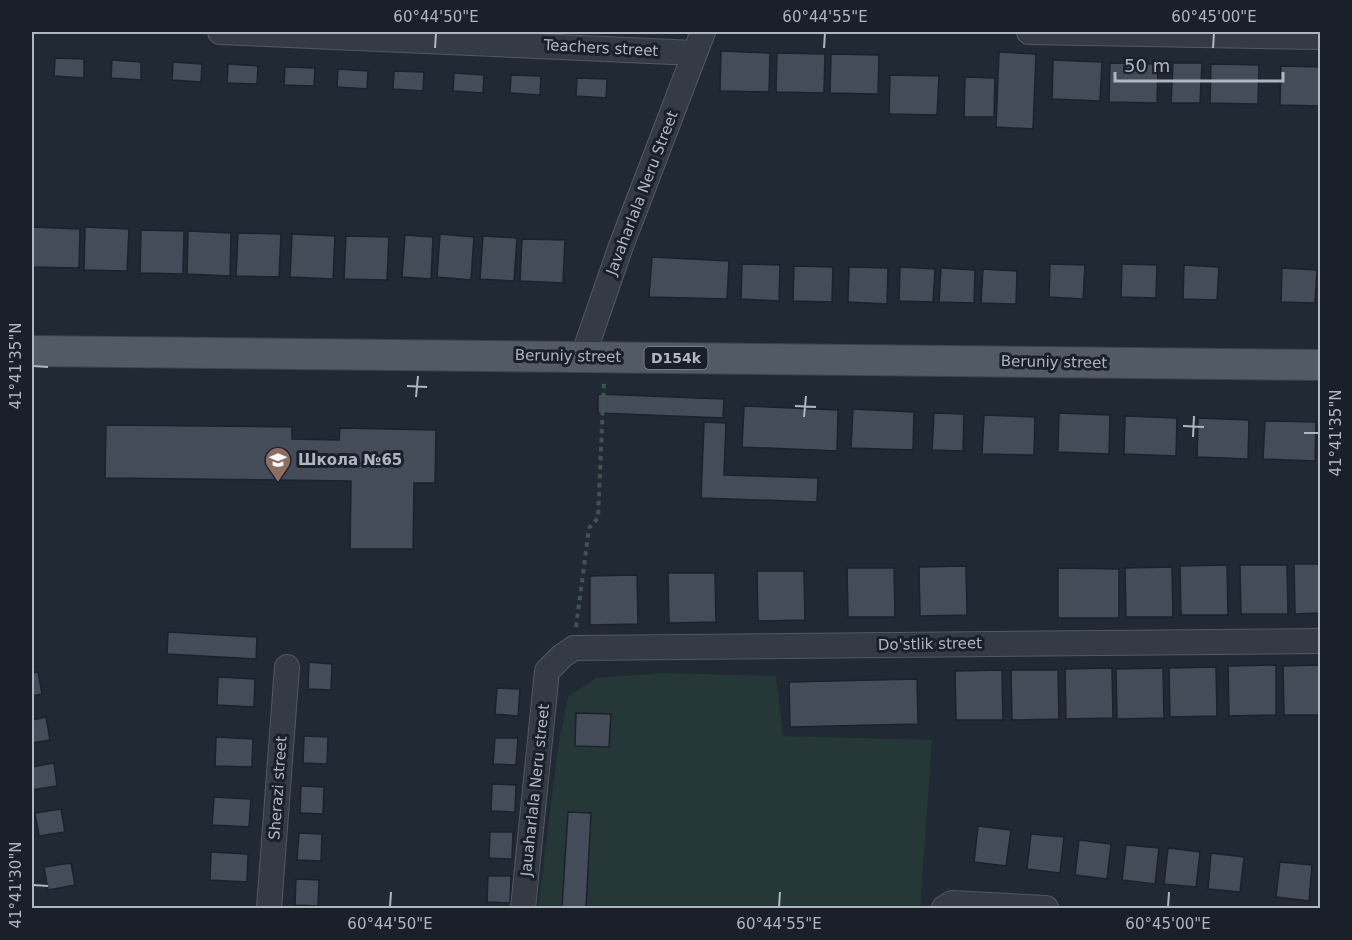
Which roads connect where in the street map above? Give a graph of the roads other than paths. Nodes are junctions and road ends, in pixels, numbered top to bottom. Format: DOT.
graph roads {
  1 [pos="220,32"];
  2 [pos="1029,32"];
  3 [pos="1320,37"];
  4 [pos="699,42"];
  5 [pos="32,351"];
  6 [pos="594,356"];
  7 [pos="1320,365"];
  8 [pos="1320,641"];
  9 [pos="286,666"];
  10 [pos="547,671"];
  11 [pos="269,909"];
  12 [pos="524,909"];
  13 [pos="944,909"];
  14 [pos="1046,909"];
  1 -- 4 [label="street, Teachers street"];
  2 -- 3 [label="street"];
  4 -- 6 [label="street, Javaharlala Neru Street"];
  5 -- 6 [label="main road, Beruniy street / D154k"];
  6 -- 7 [label="main road, Beruniy street / D154k"];
  8 -- 10 [label="street, Do'stlik street"];
  9 -- 11 [label="street, Sherazi street"];
  10 -- 12 [label="street, Jauaharlala Neru street"];
  13 -- 14 [label="street"];
}
